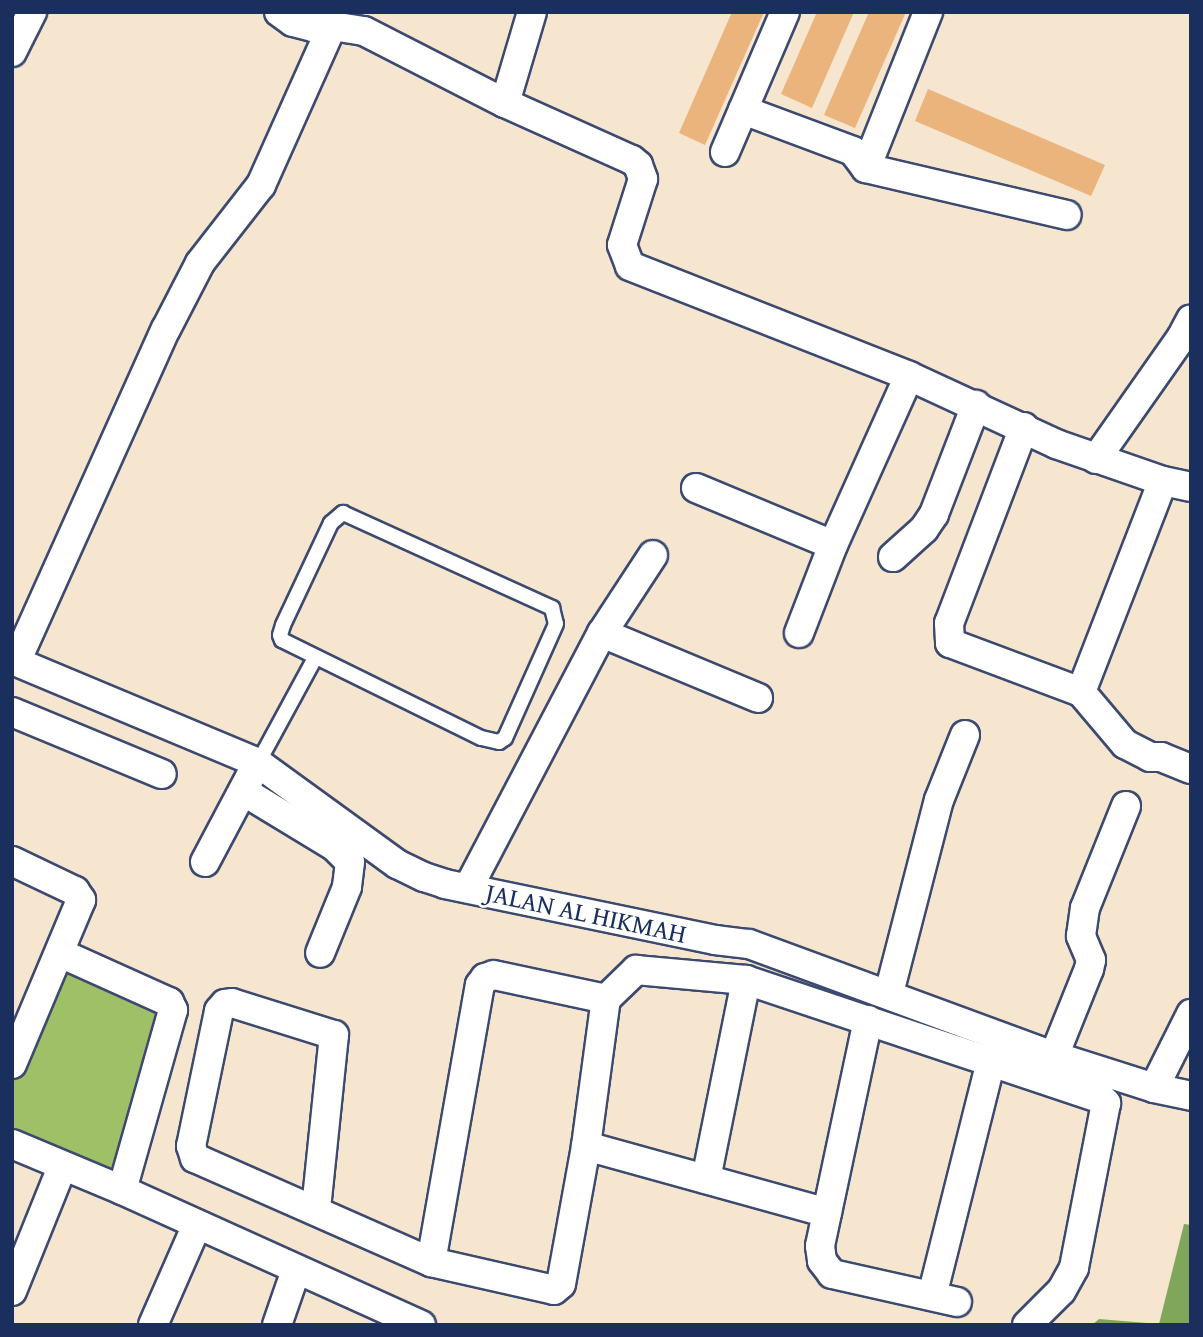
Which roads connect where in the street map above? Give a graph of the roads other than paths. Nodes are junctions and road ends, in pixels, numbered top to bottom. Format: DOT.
graph roads {
  1 [pos="32,12"];
  2 [pos="279,12"];
  3 [pos="532,12"];
  4 [pos="785,12"];
  5 [pos="928,12"];
  6 [pos="332,26"];
  7 [pos="12,51"];
  8 [pos="505,103"];
  9 [pos="743,110"];
  10 [pos="725,152"];
  11 [pos="866,168"];
  12 [pos="1067,215"];
  13 [pos="1191,319"];
  14 [pos="909,376"];
  15 [pos="976,405"];
  16 [pos="1024,428"];
  17 [pos="1096,459"];
  18 [pos="1163,481"];
  19 [pos="1191,487"];
  20 [pos="696,488"];
  21 [pos="833,545"];
  22 [pos="653,555"];
  23 [pos="893,557"];
  24 [pos="602,633"];
  25 [pos="799,633"];
  26 [pos="315,658"];
  27 [pos="14,661"];
  28 [pos="1081,692"];
  29 [pos="758,698"];
  30 [pos="12,712"];
  31 [pos="965,735"];
  32 [pos="258,764"];
  33 [pos="1191,769"];
  34 [pos="162,774"];
  35 [pos="243,791"];
  36 [pos="1126,806"];
  37 [pos="12,861"];
  38 [pos="205,862"];
  39 [pos="468,888"];
  40 [pos="60,953"];
  41 [pos="320,953"];
  42 [pos="747,980"];
  43 [pos="889,993"];
  44 [pos="606,999"];
  45 [pos="1191,1014"];
  46 [pos="868,1020"];
  47 [pos="1054,1056"];
  48 [pos="991,1061"];
  49 [pos="12,1064"];
  50 [pos="1154,1088"];
  51 [pos="1191,1096"];
  52 [pos="12,1144"];
  53 [pos="586,1146"];
  54 [pos="62,1167"];
  55 [pos="705,1179"];
  56 [pos="122,1190"];
  57 [pos="316,1209"];
  58 [pos="827,1213"];
  59 [pos="197,1226"];
  60 [pos="431,1262"];
  61 [pos="296,1270"];
  62 [pos="12,1291"];
  63 [pos="414,1323"];
  64 [pos="153,1325"];
  65 [pos="277,1325"];
  66 [pos="1027,1325"];
  1 -- 7 [label="street"];
  2 -- 6 [label="street"];
  3 -- 8 [label="street"];
  4 -- 9 [label="street"];
  5 -- 11 [label="street"];
  6 -- 8 [label="street"];
  6 -- 27 [label="street"];
  8 -- 14 [label="street"];
  9 -- 10 [label="street"];
  9 -- 11 [label="street"];
  11 -- 12 [label="street"];
  13 -- 17 [label="street"];
  14 -- 15 [label="street"];
  14 -- 21 [label="street"];
  15 -- 16 [label="street"];
  15 -- 23 [label="street"];
  16 -- 17 [label="street"];
  16 -- 28 [label="street"];
  17 -- 18 [label="street"];
  18 -- 19 [label="street"];
  18 -- 28 [label="street"];
  20 -- 21 [label="street"];
  21 -- 25 [label="street"];
  22 -- 24 [label="street"];
  24 -- 29 [label="street"];
  24 -- 39 [label="street"];
  26 -- 26 [label="lane"];
  26 -- 32 [label="lane"];
  27 -- 32 [label="street, JALAN AL HIKMAH"];
  28 -- 33 [label="street"];
  30 -- 34 [label="street"];
  31 -- 43 [label="street"];
  32 -- 35 [label="street"];
  32 -- 39 [label="street, JALAN AL HIKMAH"];
  35 -- 38 [label="street"];
  35 -- 41 [label="street"];
  36 -- 47 [label="street"];
  37 -- 40 [label="street"];
  39 -- 43 [label="street, JALAN AL HIKMAH"];
  40 -- 49 [label="street"];
  40 -- 56 [label="street"];
  42 -- 44 [label="street"];
  42 -- 46 [label="street"];
  42 -- 55 [label="street"];
  43 -- 47 [label="street, JALAN AL HIKMAH"];
  44 -- 53 [label="street"];
  44 -- 60 [label="street"];
  45 -- 50 [label="street"];
  46 -- 48 [label="street"];
  46 -- 58 [label="street"];
  47 -- 50 [label="street, JALAN AL HIKMAH"];
  48 -- 58 [label="street"];
  48 -- 66 [label="street"];
  50 -- 51 [label="street, JALAN AL HIKMAH"];
  52 -- 54 [label="street"];
  53 -- 55 [label="street"];
  53 -- 60 [label="street"];
  54 -- 56 [label="street"];
  54 -- 62 [label="street"];
  55 -- 58 [label="street"];
  56 -- 59 [label="street"];
  57 -- 57 [label="street"];
  57 -- 60 [label="street"];
  59 -- 61 [label="street"];
  59 -- 64 [label="street"];
  61 -- 63 [label="street"];
  61 -- 65 [label="street"];
}
